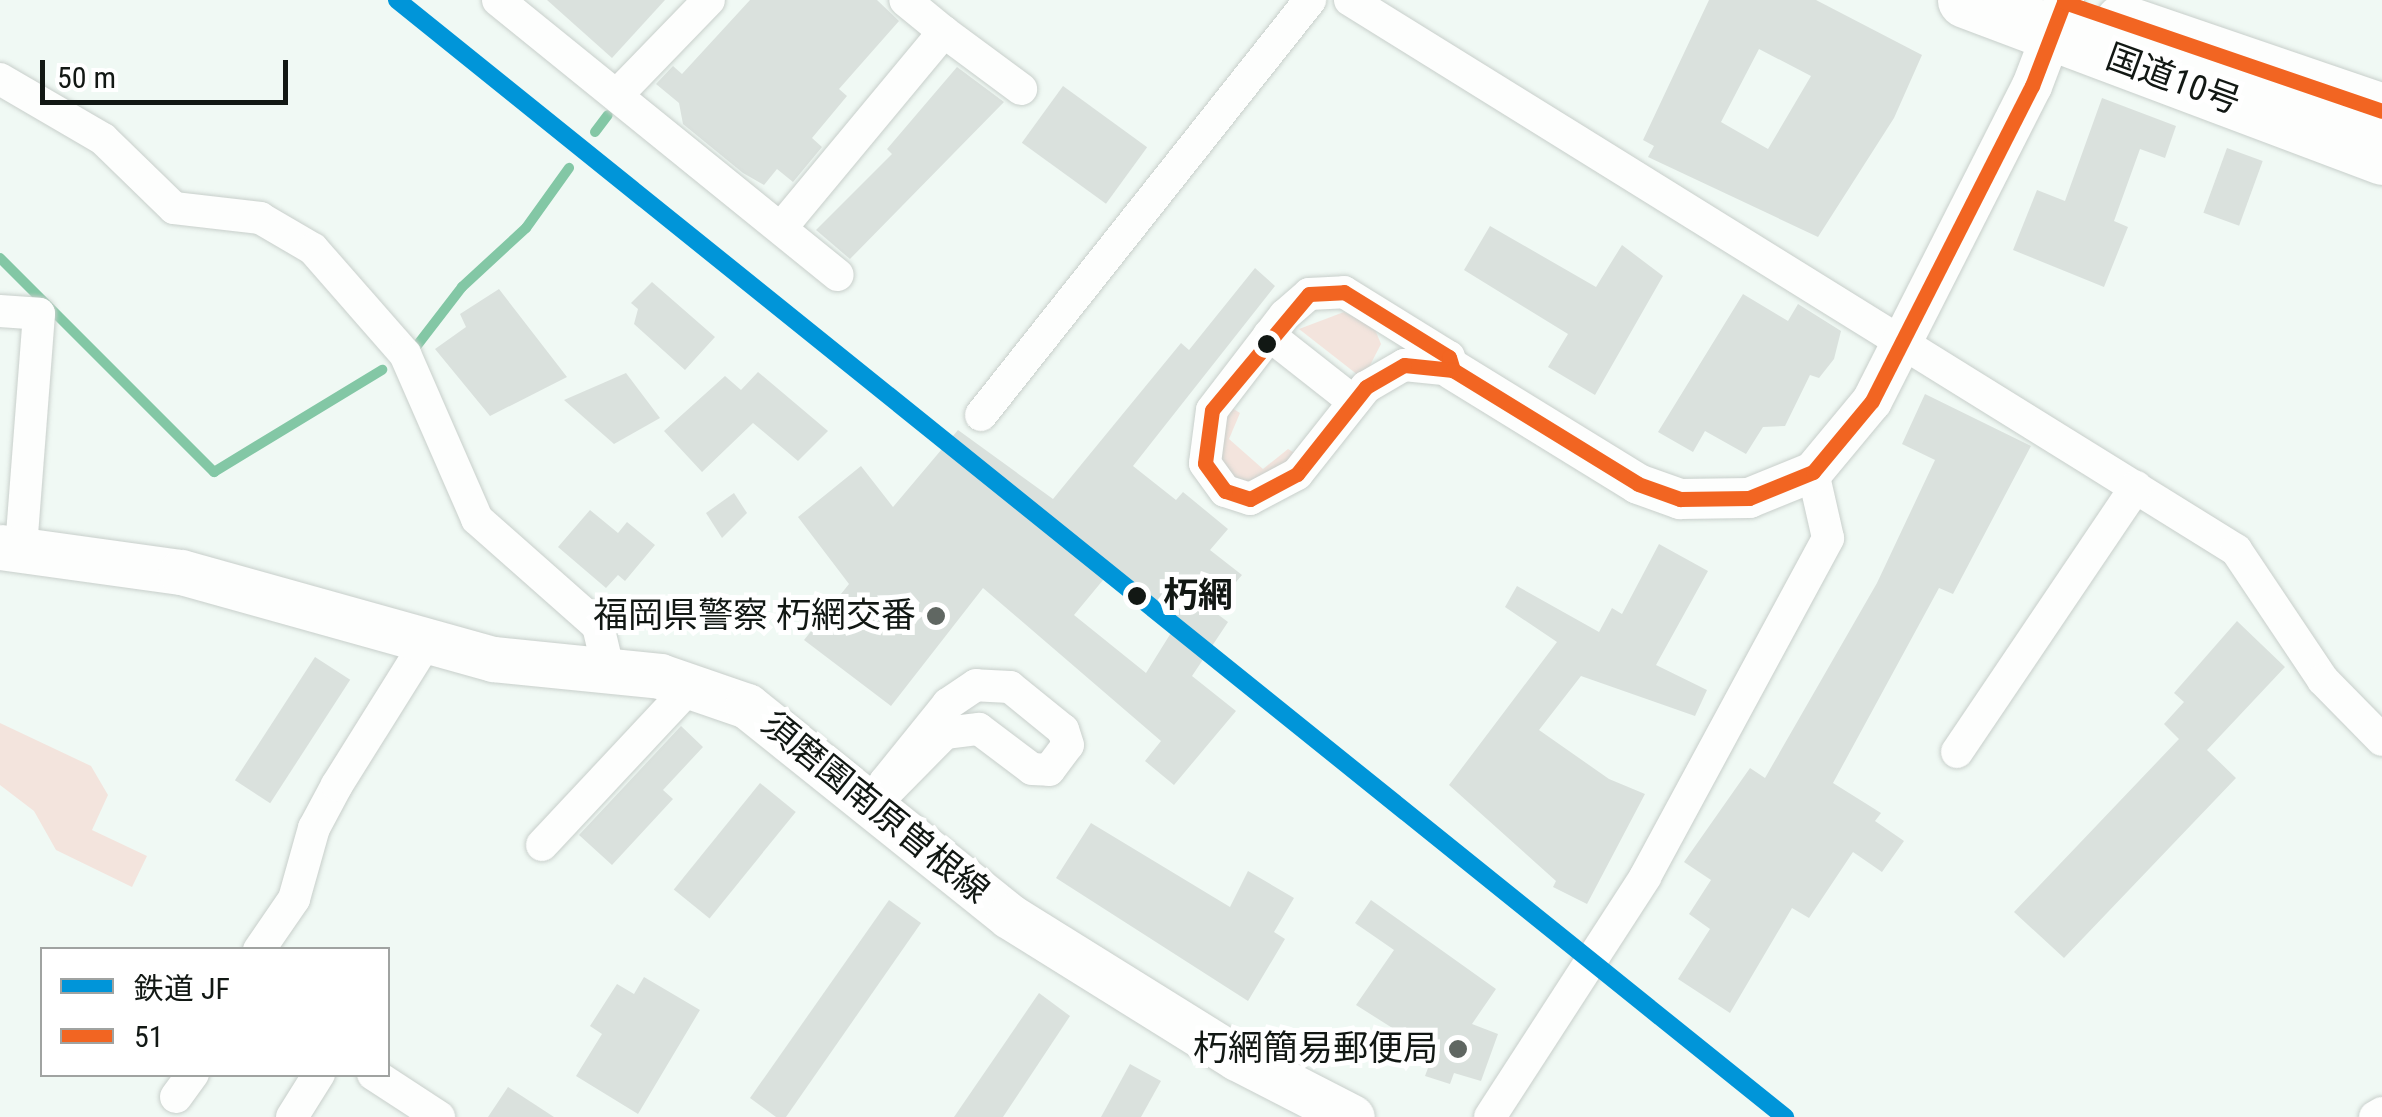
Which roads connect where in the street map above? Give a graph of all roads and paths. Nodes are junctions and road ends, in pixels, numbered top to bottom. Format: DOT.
graph roads {
  1 [pos="498,0"];
  2 [pos="709,0"];
  3 [pos="905,0"];
  4 [pos="1310,0"];
  5 [pos="1965,0"];
  6 [pos="1363,3"];
  7 [pos="2058,12"];
  8 [pos="944,32"];
  9 [pos="0,80"];
  10 [pos="1021,89"];
  11 [pos="617,94"];
  12 [pos="2382,111"];
  13 [pos="2382,157"];
  14 [pos="781,228"];
  15 [pos="837,275"];
  16 [pos="0,310"];
  17 [pos="1269,335"];
  18 [pos="1899,346"];
  19 [pos="1453,370"];
  20 [pos="1354,402"];
  21 [pos="980,415"];
  22 [pos="1813,472"];
  23 [pos="2136,487"];
  24 [pos="10,548"];
  25 [pos="427,641"];
  26 [pos="608,668"];
  27 [pos="691,686"];
  28 [pos="2382,740"];
  29 [pos="1957,752"];
  30 [pos="881,798"];
  31 [pos="542,845"];
  32 [pos="261,947"];
  33 [pos="317,1077"];
  34 [pos="378,1077"];
  35 [pos="2382,1113"];
  36 [pos="292,1117"];
  37 [pos="439,1117"];
  38 [pos="1352,1117"];
  39 [pos="1490,1117"];
  40 [pos="2375,1117"];
  1 -- 11 [label="street"];
  2 -- 11 [label="street"];
  3 -- 8 [label="street"];
  4 -- 21 [label="street"];
  5 -- 7 [label="highway, 国道10号"];
  6 -- 18 [label="street"];
  7 -- 12 [label="highway, 国道10号"];
  7 -- 13 [label="highway, 国道10号"];
  7 -- 18 [label="street"];
  8 -- 10 [label="street"];
  8 -- 14 [label="street"];
  9 -- 26 [label="street"];
  11 -- 14 [label="street"];
  14 -- 15 [label="street"];
  16 -- 24 [label="street"];
  17 -- 19 [label="street"];
  17 -- 20 [label="street"];
  17 -- 20 [label="street"];
  18 -- 22 [label="street"];
  18 -- 23 [label="street"];
  19 -- 20 [label="street"];
  19 -- 22 [label="street"];
  22 -- 39 [label="street"];
  23 -- 28 [label="street"];
  23 -- 29 [label="street"];
  24 -- 25 [label="main road, 須磨園南原曽根線"];
  25 -- 26 [label="main road, 須磨園南原曽根線"];
  25 -- 32 [label="street"];
  26 -- 27 [label="main road, 須磨園南原曽根線"];
  27 -- 30 [label="main road, 須磨園南原曽根線"];
  27 -- 31 [label="street"];
  30 -- 30 [label="street"];
  30 -- 38 [label="main road, 須磨園南原曽根線"];
  33 -- 36 [label="street"];
  34 -- 37 [label="street"];
  35 -- 40 [label="street"];
}
